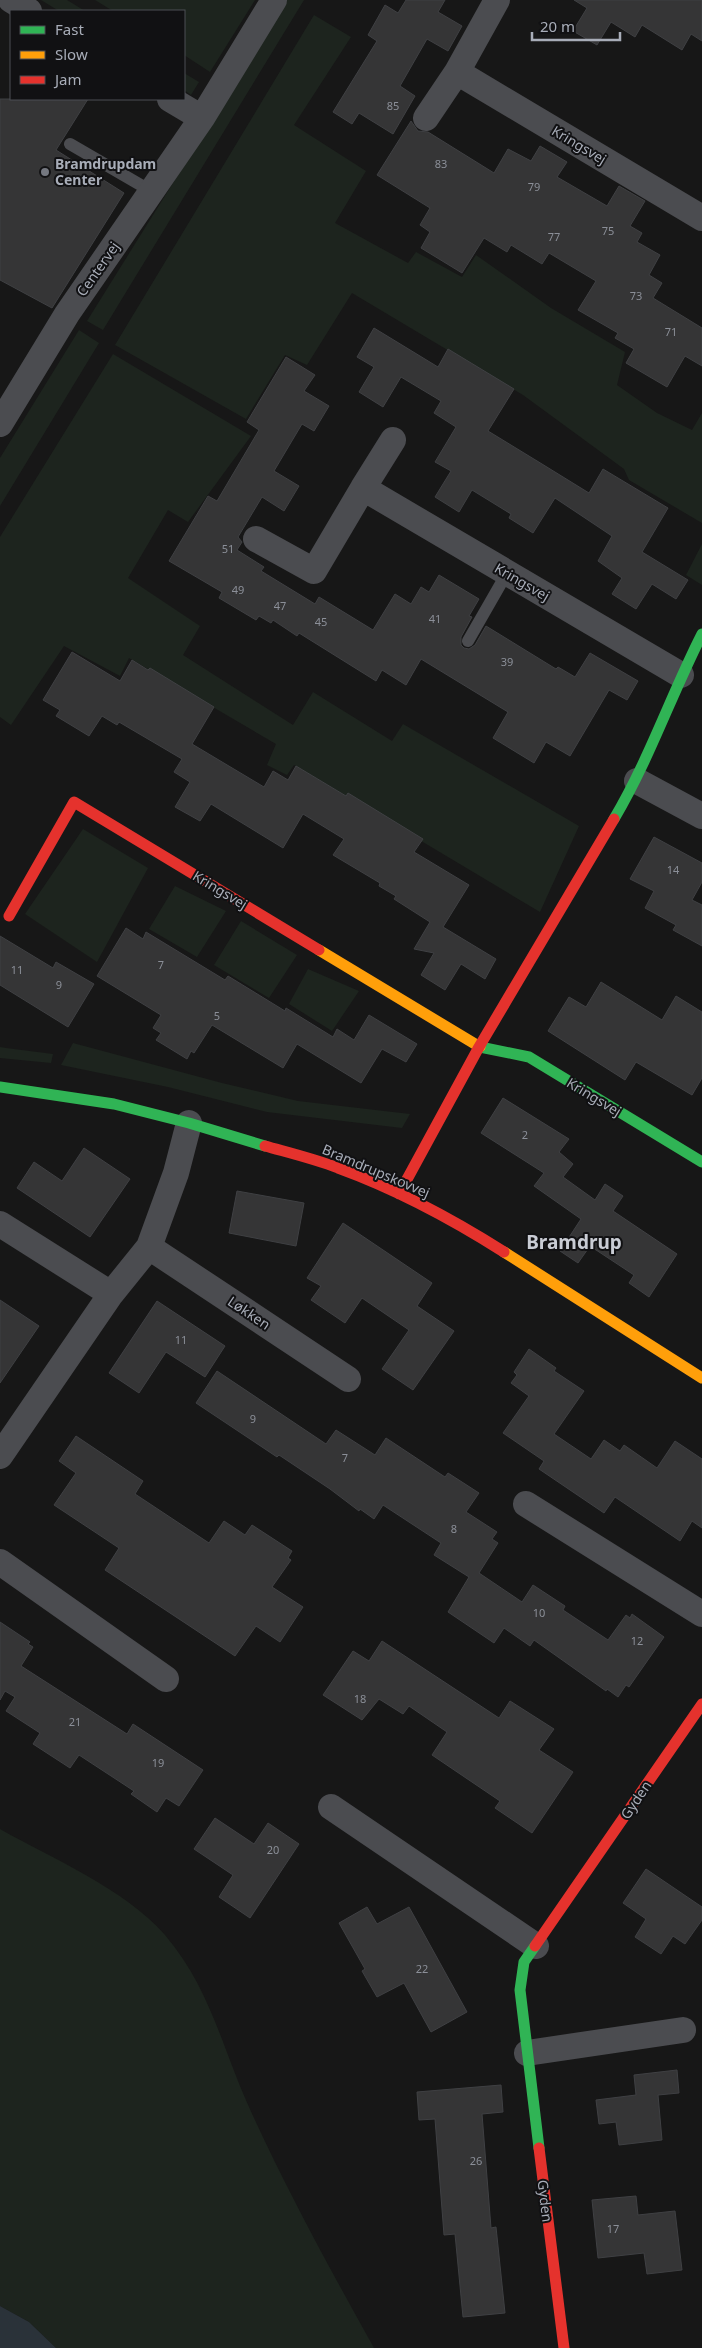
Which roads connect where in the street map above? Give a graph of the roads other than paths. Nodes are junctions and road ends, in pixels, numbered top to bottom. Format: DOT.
graph roads {
  1 [pos="11,0"];
  2 [pos="274,0"];
  3 [pos="497,0"];
  4 [pos="27,10"];
  5 [pos="456,72"];
  6 [pos="172,100"];
  7 [pos="202,118"];
  8 [pos="426,118"];
  9 [pos="70,144"];
  10 [pos="151,191"];
  11 [pos="702,218"];
  12 [pos="0,424"];
  13 [pos="393,440"];
  14 [pos="363,488"];
  15 [pos="256,539"];
  16 [pos="506,573"];
  17 [pos="702,634"];
  18 [pos="468,640"];
  19 [pos="681,675"];
  20 [pos="637,781"];
  21 [pos="702,816"];
  22 [pos="9,916"];
  23 [pos="479,1047"];
  24 [pos="0,1087"];
  25 [pos="189,1123"];
  26 [pos="702,1162"];
  27 [pos="399,1194"];
  28 [pos="0,1224"];
  29 [pos="149,1247"];
  30 [pos="111,1294"];
  31 [pos="702,1378"];
  32 [pos="348,1379"];
  33 [pos="0,1456"];
  34 [pos="526,1504"];
  35 [pos="0,1562"];
  36 [pos="702,1614"];
  37 [pos="166,1679"];
  38 [pos="702,1704"];
  39 [pos="331,1807"];
  40 [pos="536,1946"];
  41 [pos="683,2030"];
  42 [pos="527,2053"];
  43 [pos="564,2348"];
  1 -- 4 [label="street"];
  2 -- 7 [label="street, Centervej"];
  3 -- 5 [label="street"];
  5 -- 8 [label="street"];
  5 -- 11 [label="street, Kringsvej"];
  6 -- 7 [label="street"];
  7 -- 10 [label="street, Centervej"];
  9 -- 10 [label="lane"];
  10 -- 12 [label="street, Centervej"];
  13 -- 14 [label="street"];
  14 -- 15 [label="street"];
  14 -- 16 [label="street, Kringsvej"];
  16 -- 18 [label="lane"];
  16 -- 19 [label="street, Kringsvej"];
  17 -- 19 [label="street"];
  19 -- 20 [label="street"];
  20 -- 21 [label="street"];
  20 -- 23 [label="street"];
  22 -- 23 [label="street, Kringsvej"];
  23 -- 26 [label="street, Kringsvej"];
  23 -- 27 [label="street"];
  24 -- 25 [label="street, Bramdrupskovvej"];
  25 -- 27 [label="street, Bramdrupskovvej"];
  25 -- 29 [label="street"];
  27 -- 31 [label="street, Bramdrupskovvej"];
  28 -- 30 [label="street"];
  29 -- 30 [label="street"];
  29 -- 32 [label="street, Løkken"];
  30 -- 33 [label="street"];
  34 -- 36 [label="street"];
  35 -- 37 [label="street"];
  38 -- 40 [label="street, Gyden"];
  39 -- 40 [label="street"];
  40 -- 42 [label="street, Gyden"];
  41 -- 42 [label="street"];
  42 -- 43 [label="street, Gyden"];
}
